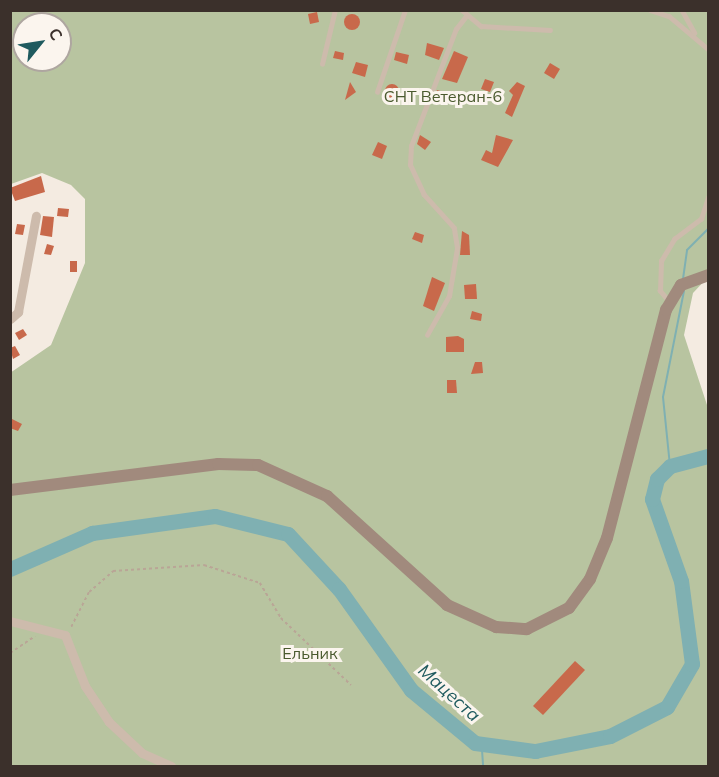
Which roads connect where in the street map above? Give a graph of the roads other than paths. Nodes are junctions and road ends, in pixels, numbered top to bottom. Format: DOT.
graph roads {
  1 [pos="335,10"];
  2 [pos="405,10"];
  3 [pos="462,10"];
  4 [pos="650,10"];
  5 [pos="682,10"];
  6 [pos="466,16"];
  7 [pos="550,30"];
  8 [pos="696,35"];
  9 [pos="708,49"];
  10 [pos="322,64"];
  11 [pos="377,92"];
  12 [pos="708,196"];
  13 [pos="36,216"];
  14 [pos="705,276"];
  15 [pos="670,303"];
  16 [pos="10,319"];
  17 [pos="427,335"];
  18 [pos="10,490"];
  19 [pos="10,621"];
  20 [pos="171,766"];
  1 -- 10 [label="lane"];
  2 -- 11 [label="lane"];
  3 -- 6 [label="lane"];
  4 -- 8 [label="lane"];
  5 -- 8 [label="lane"];
  6 -- 7 [label="lane"];
  6 -- 17 [label="lane"];
  8 -- 9 [label="lane"];
  12 -- 15 [label="lane"];
  13 -- 16 [label="street"];
  14 -- 15 [label="street"];
  15 -- 18 [label="street"];
  19 -- 20 [label="street"];
}
